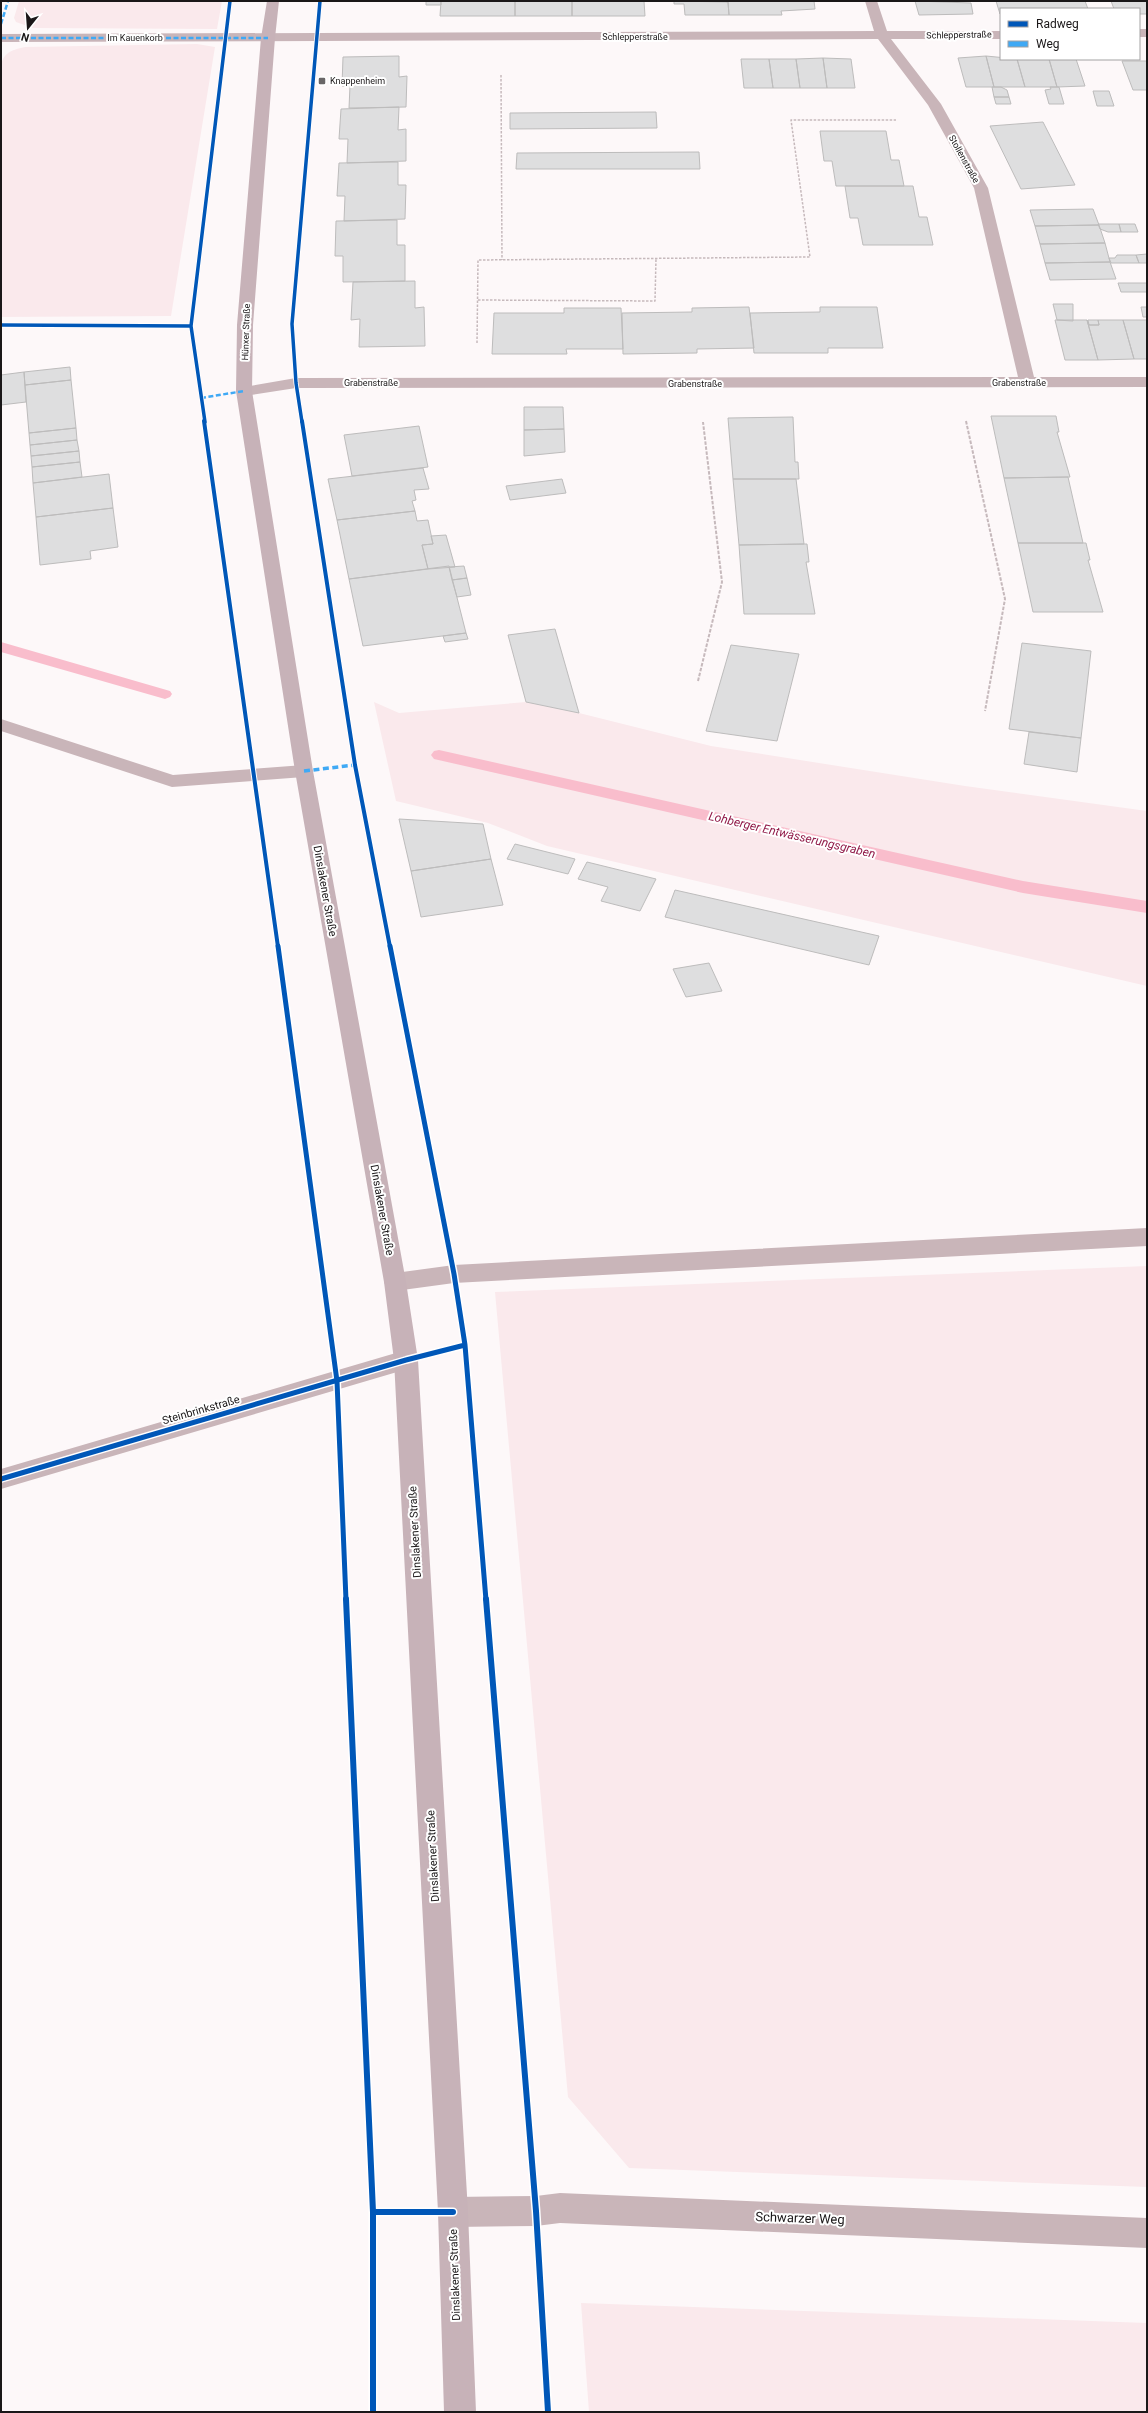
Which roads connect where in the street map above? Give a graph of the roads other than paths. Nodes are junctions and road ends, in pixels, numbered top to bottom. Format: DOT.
graph roads {
  1 [pos="273,1"];
  2 [pos="871,1"];
  3 [pos="1000,35"];
  4 [pos="882,36"];
  5 [pos="1,38"];
  6 [pos="268,38"];
  7 [pos="1147,382"];
  8 [pos="1027,383"];
  9 [pos="244,391"];
  10 [pos="286,662"];
  11 [pos="1,725"];
  12 [pos="304,771"];
  13 [pos="1147,1237"];
  14 [pos="395,1282"];
  15 [pos="406,1360"];
  16 [pos="1,1479"];
  17 [pos="453,2212"];
  18 [pos="1147,2233"];
  19 [pos="460,2412"];
  1 -- 6 [label="main road, Hünxer Straße"];
  2 -- 4 [label="street, Stollenstraße"];
  3 -- 4 [label="street, Schlepperstraße"];
  4 -- 6 [label="street, Schlepperstraße"];
  4 -- 8 [label="street, Stollenstraße"];
  5 -- 6 [label="street, Im Kauenkorb"];
  6 -- 9 [label="main road, Hünxer Straße"];
  7 -- 8 [label="street, Grabenstraße"];
  8 -- 9 [label="street, Grabenstraße"];
  9 -- 10 [label="main road, Hünxer Straße"];
  10 -- 12 [label="main road, Dinslakener Straße"];
  11 -- 12 [label="street"];
  12 -- 14 [label="main road, Dinslakener Straße"];
  13 -- 14 [label="street"];
  14 -- 15 [label="main road, Dinslakener Straße"];
  15 -- 16 [label="street, Steinbrinkstraße"];
  15 -- 17 [label="main road, Dinslakener Straße"];
  17 -- 18 [label="street, Schwarzer Weg"];
  17 -- 19 [label="main road, Dinslakener Straße"];
}
